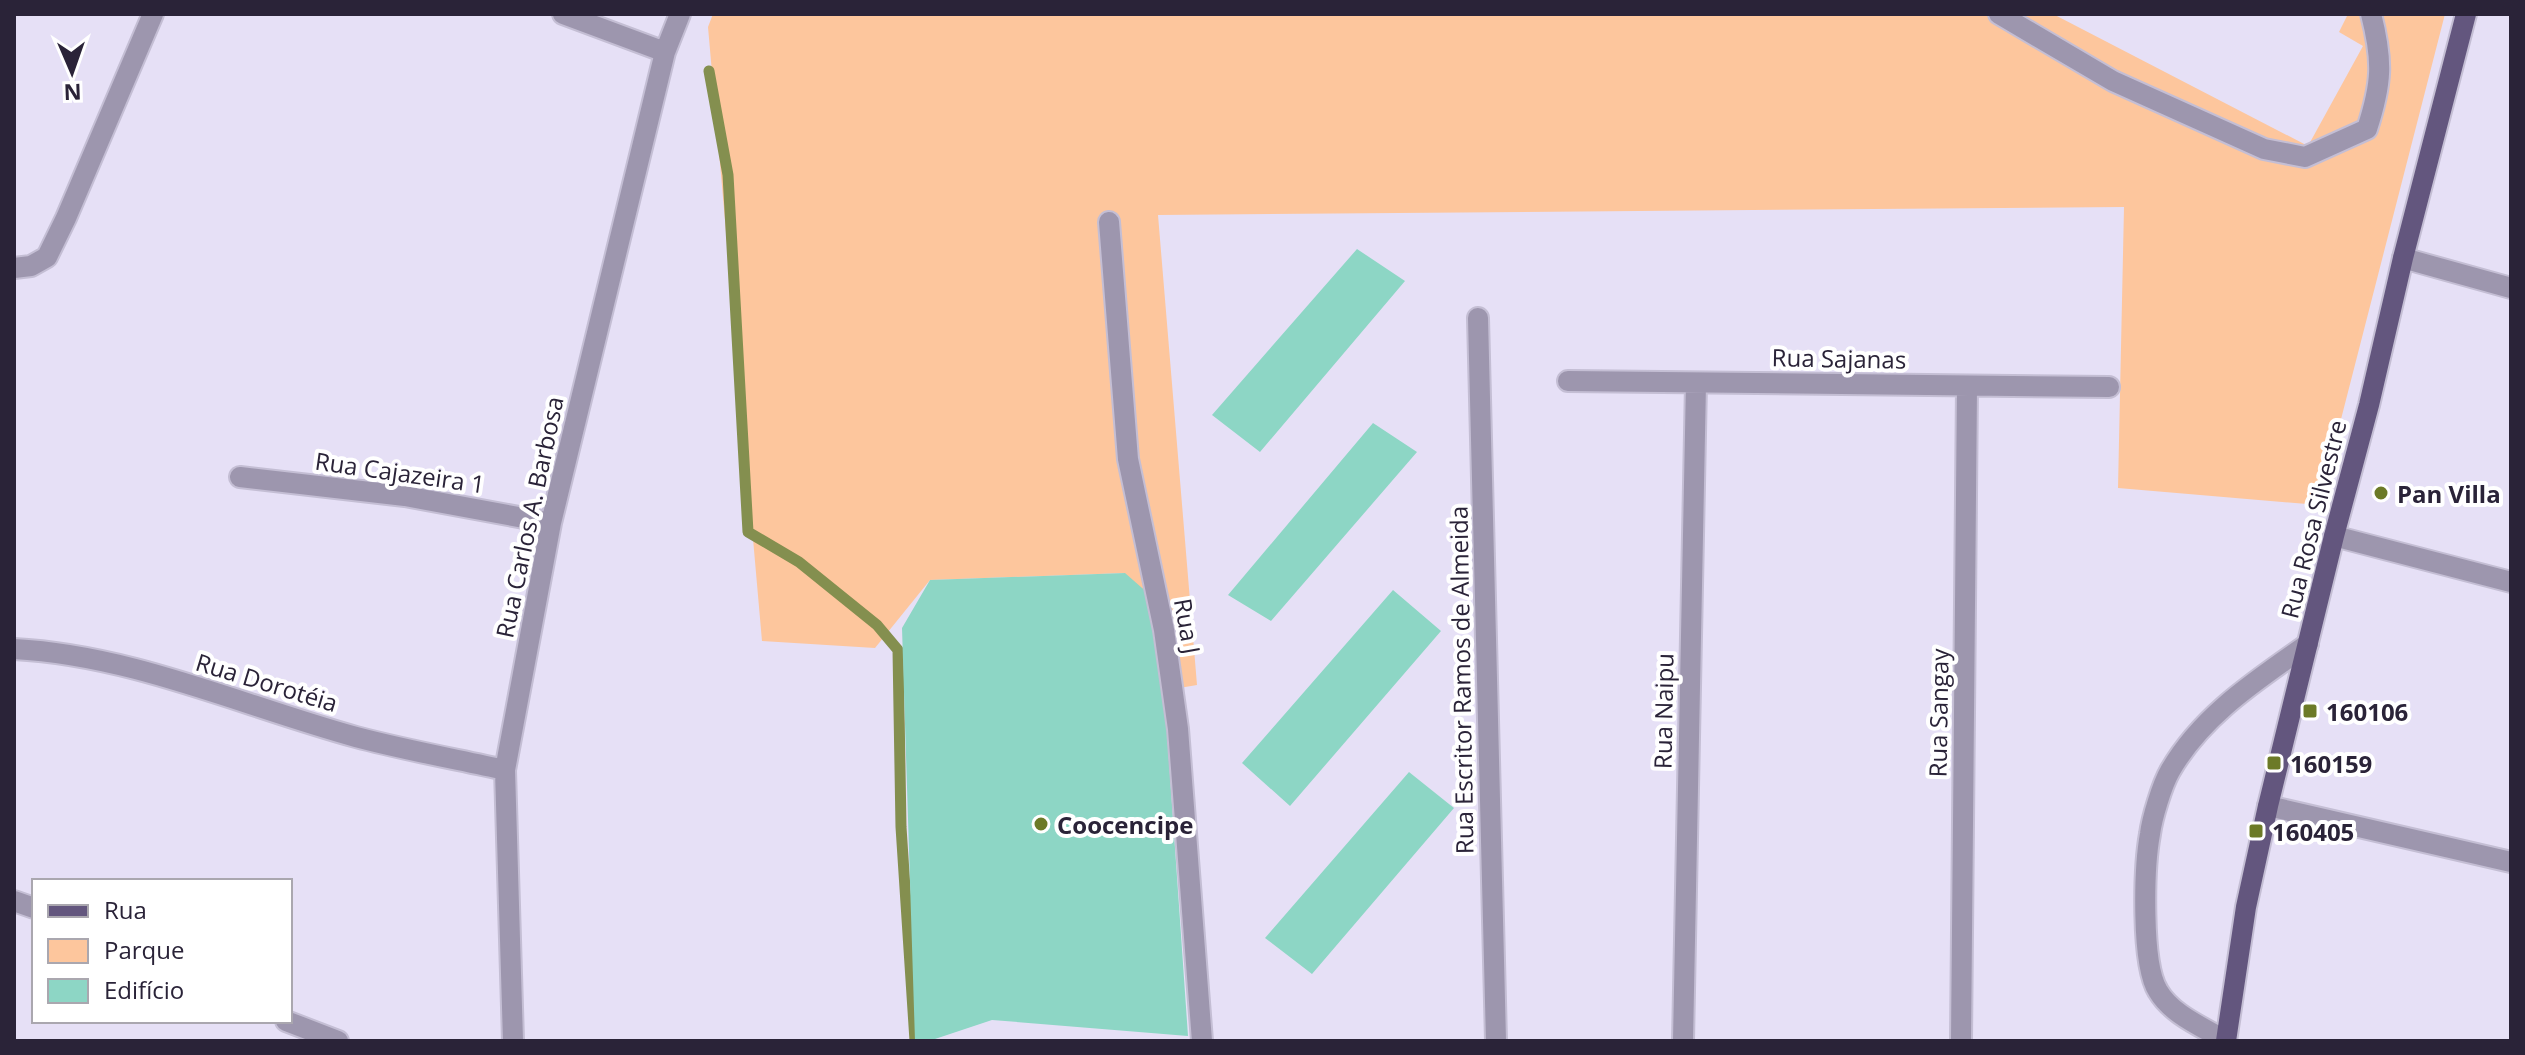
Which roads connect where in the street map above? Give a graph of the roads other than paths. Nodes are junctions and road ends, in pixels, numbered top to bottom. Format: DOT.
graph roads {
  1 [pos="153,14"];
  2 [pos="563,14"];
  3 [pos="680,14"];
  4 [pos="1999,14"];
  5 [pos="2371,14"];
  6 [pos="2466,14"];
  7 [pos="665,52"];
  8 [pos="1109,222"];
  9 [pos="2403,258"];
  10 [pos="14,268"];
  11 [pos="2511,288"];
  12 [pos="1478,318"];
  13 [pos="1568,381"];
  14 [pos="1696,383"];
  15 [pos="1967,386"];
  16 [pos="2109,387"];
  17 [pos="240,477"];
  18 [pos="551,523"];
  19 [pos="2334,536"];
  20 [pos="2511,582"];
  21 [pos="2308,644"];
  22 [pos="14,649"];
  23 [pos="505,770"];
  24 [pos="2268,806"];
  25 [pos="2511,862"];
  26 [pos="289,1029"];
  27 [pos="338,1041"];
  28 [pos="513,1041"];
  29 [pos="1202,1041"];
  30 [pos="1496,1041"];
  31 [pos="1683,1041"];
  32 [pos="1961,1041"];
  33 [pos="2226,1041"];
  1 -- 10 [label="street"];
  2 -- 7 [label="street"];
  3 -- 7 [label="street, Rua Carlos A. Barbosa"];
  4 -- 5 [label="street"];
  6 -- 9 [label="main road, Rua Rosa Silvestre"];
  7 -- 18 [label="street, Rua Carlos A. Barbosa"];
  8 -- 29 [label="street, Rua J"];
  9 -- 11 [label="street"];
  9 -- 19 [label="main road, Rua Rosa Silvestre"];
  12 -- 30 [label="street, Rua Escritor Ramos de Almeida"];
  13 -- 14 [label="street, Rua Sajanas"];
  14 -- 15 [label="street, Rua Sajanas"];
  14 -- 31 [label="street, Rua Naipu"];
  15 -- 16 [label="street, Rua Sajanas"];
  15 -- 32 [label="street, Rua Sangay"];
  17 -- 18 [label="street, Rua Cajazeira 1"];
  18 -- 23 [label="street, Rua Carlos A. Barbosa"];
  19 -- 20 [label="street"];
  19 -- 21 [label="main road, Rua Rosa Silvestre"];
  21 -- 24 [label="main road, Rua Rosa Silvestre"];
  21 -- 33 [label="street"];
  22 -- 23 [label="street, Rua Dorotéia"];
  23 -- 28 [label="street, Rua Carlos A. Barbosa"];
  24 -- 25 [label="street"];
  24 -- 33 [label="main road, Rua Rosa Silvestre"];
  26 -- 27 [label="street"];
}
